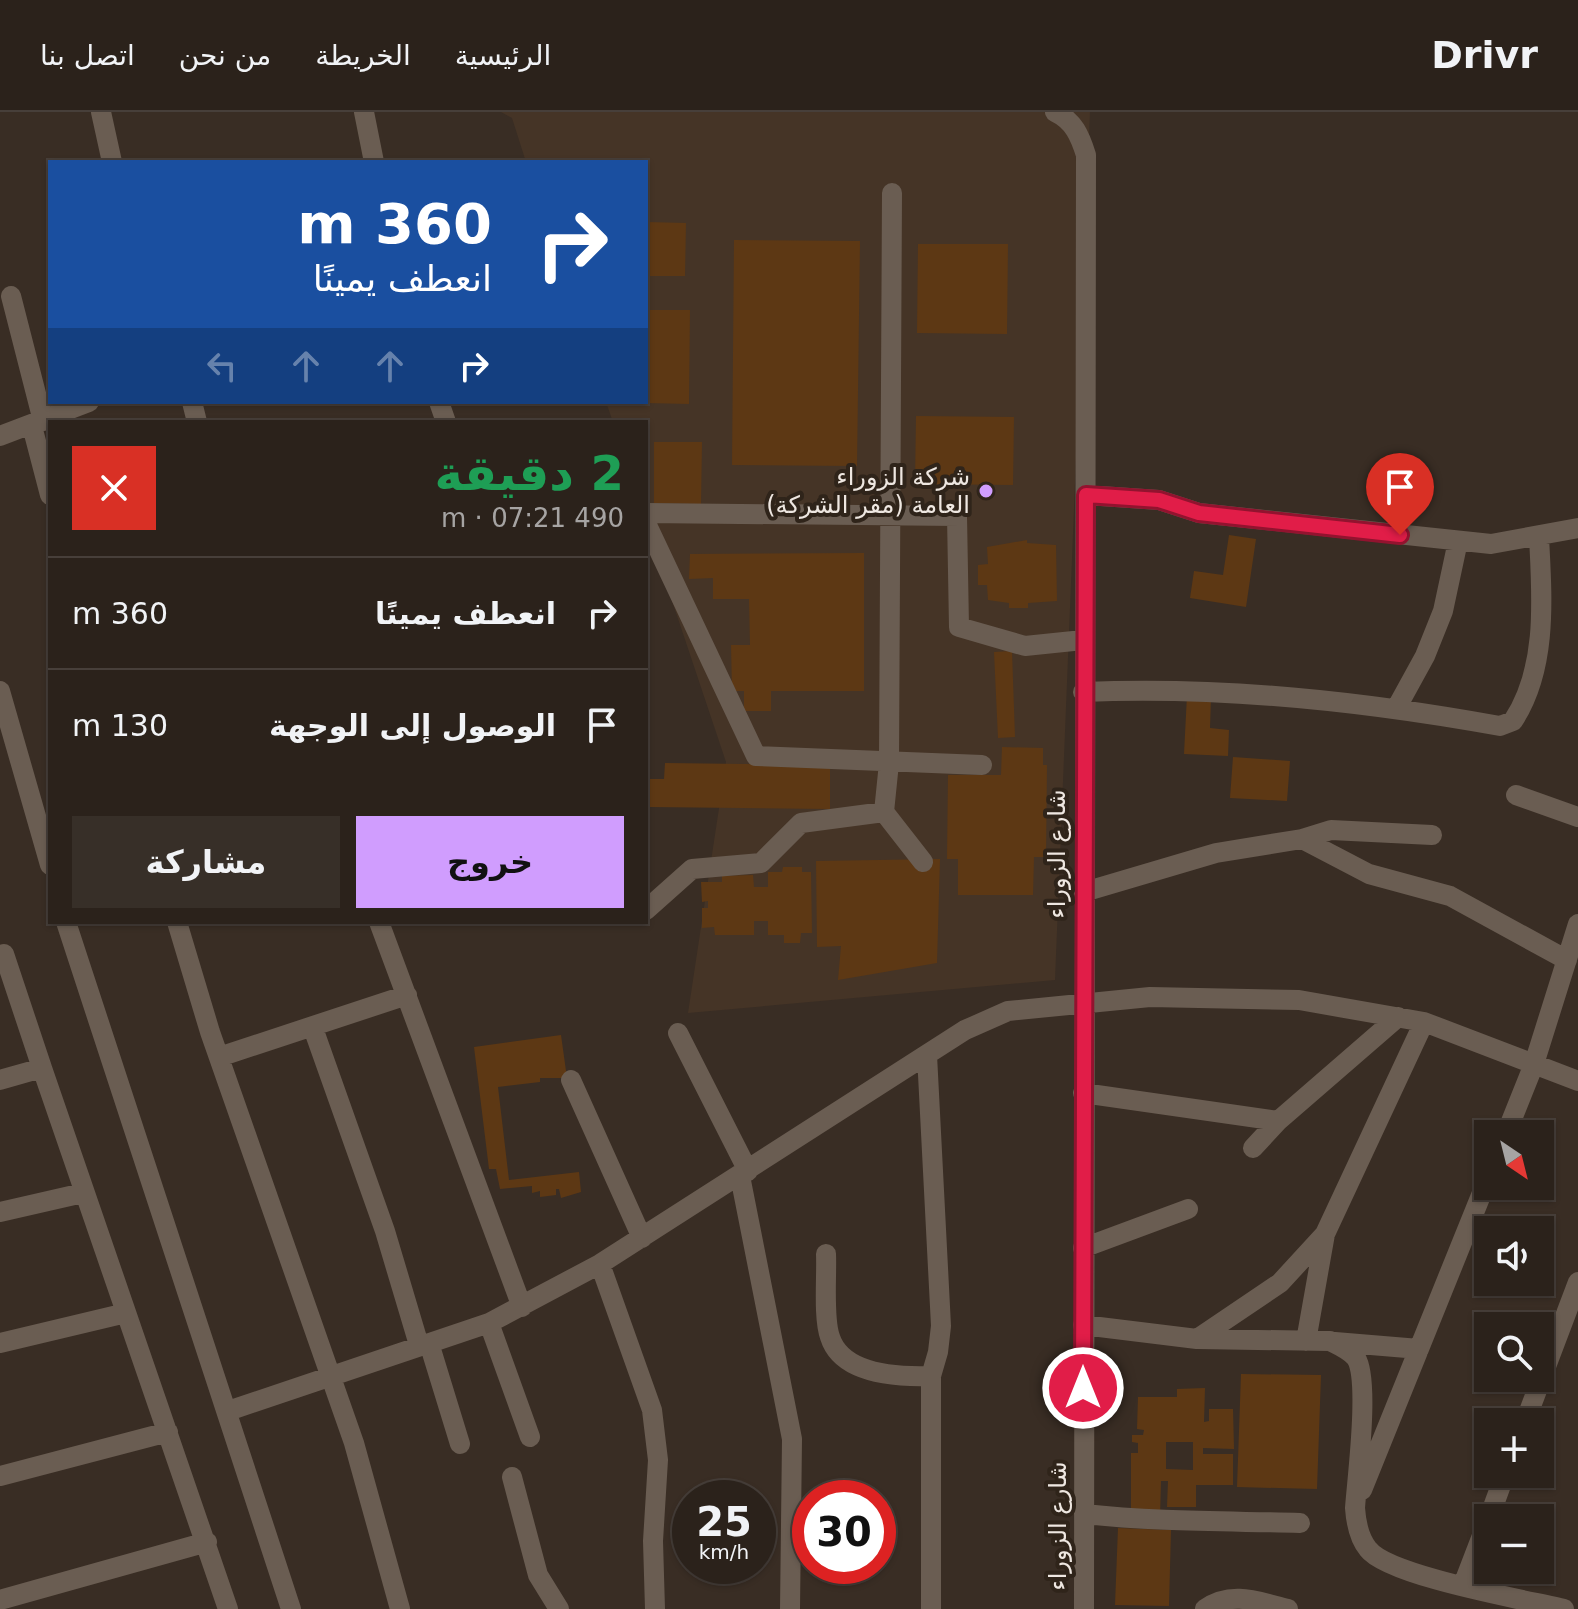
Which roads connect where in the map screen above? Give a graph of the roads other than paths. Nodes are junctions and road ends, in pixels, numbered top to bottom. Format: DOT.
graph roads {
  1 [pos="101,112"];
  2 [pos="364,112"];
  3 [pos="1055,112"];
  4 [pos="112,160"];
  5 [pos="374,160"];
  6 [pos="892,193"];
  7 [pos="11,296"];
  8 [pos="84,404"];
  9 [pos="38,424"];
  10 [pos="0,436"];
  11 [pos="48,483"];
  12 [pos="1086,495"];
  13 [pos="648,513"];
  14 [pos="889,517"];
  15 [pos="648,527"];
  16 [pos="1578,528"];
  17 [pos="1539,537"];
  18 [pos="1458,541"];
  19 [pos="1083,640"];
  20 [pos="0,691"];
  21 [pos="1083,692"];
  22 [pos="1397,707"];
  23 [pos="889,763"];
  24 [pos="982,765"];
  25 [pos="1516,795"];
  26 [pos="884,812"];
  27 [pos="1578,817"];
  28 [pos="1432,835"];
  29 [pos="1302,839"];
  30 [pos="48,858"];
  31 [pos="923,862"];
  32 [pos="1084,892"];
  33 [pos="648,908"];
  34 [pos="67,924"];
  35 [pos="178,924"];
  36 [pos="380,924"];
  37 [pos="1578,924"];
  38 [pos="1,950"];
  39 [pos="1567,960"];
  40 [pos="407,995"];
  41 [pos="1082,1003"];
  42 [pos="1398,1017"];
  43 [pos="1424,1022"];
  44 [pos="313,1028"];
  45 [pos="678,1033"];
  46 [pos="927,1055"];
  47 [pos="219,1057"];
  48 [pos="1534,1064"];
  49 [pos="42,1068"];
  50 [pos="0,1080"];
  51 [pos="571,1080"];
  52 [pos="1578,1081"];
  53 [pos="1083,1093"];
  54 [pos="1512,1120"];
  55 [pos="1278,1121"];
  56 [pos="1253,1148"];
  57 [pos="744,1174"];
  58 [pos="83,1193"];
  59 [pos="1479,1200"];
  60 [pos="1188,1209"];
  61 [pos="0,1212"];
  62 [pos="1325,1234"];
  63 [pos="642,1238"];
  64 [pos="1083,1248"];
  65 [pos="826,1254"];
  66 [pos="600,1264"];
  67 [pos="1577,1286"];
  68 [pos="522,1307"];
  69 [pos="126,1313"];
  70 [pos="489,1323"];
  71 [pos="1083,1325"];
  72 [pos="1197,1339"];
  73 [pos="1306,1341"];
  74 [pos="1330,1341"];
  75 [pos="0,1343"];
  76 [pos="424,1344"];
  77 [pos="1419,1349"];
  78 [pos="331,1376"];
  79 [pos="931,1376"];
  80 [pos="1530,1408"];
  81 [pos="228,1411"];
  82 [pos="168,1432"];
  83 [pos="530,1437"];
  84 [pos="460,1444"];
  85 [pos="0,1476"];
  86 [pos="512,1477"];
  87 [pos="1355,1508"];
  88 [pos="1084,1514"];
  89 [pos="1300,1523"];
  90 [pos="207,1542"];
  91 [pos="1474,1556"];
  92 [pos="1463,1585"];
  93 [pos="0,1600"];
  94 [pos="228,1609"];
  95 [pos="291,1609"];
  96 [pos="400,1609"];
  97 [pos="559,1609"];
  98 [pos="655,1609"];
  99 [pos="790,1609"];
  100 [pos="931,1609"];
  101 [pos="1084,1609"];
  102 [pos="1205,1609"];
  103 [pos="1288,1609"];
  104 [pos="1564,1609"];
  1 -- 4 [label="street"];
  2 -- 5 [label="street"];
  3 -- 12 [label="street, شارع الزوراء"];
  6 -- 14 [label="street"];
  7 -- 9 [label="street"];
  8 -- 9 [label="street"];
  9 -- 10 [label="street"];
  9 -- 11 [label="street"];
  12 -- 18 [label="street"];
  12 -- 19 [label="street, شارع الزوراء"];
  13 -- 14 [label="street"];
  14 -- 19 [label="street"];
  14 -- 23 [label="street"];
  15 -- 23 [label="street"];
  16 -- 17 [label="street"];
  17 -- 18 [label="street"];
  17 -- 22 [label="street"];
  18 -- 22 [label="street"];
  19 -- 21 [label="street, شارع الزوراء"];
  20 -- 30 [label="street"];
  21 -- 22 [label="street"];
  21 -- 32 [label="street, شارع الزوراء"];
  23 -- 24 [label="street"];
  23 -- 26 [label="street"];
  25 -- 27 [label="street"];
  26 -- 31 [label="street"];
  26 -- 33 [label="street"];
  28 -- 29 [label="street"];
  29 -- 32 [label="street"];
  29 -- 39 [label="street"];
  32 -- 41 [label="street, شارع الزوراء"];
  34 -- 81 [label="street"];
  35 -- 47 [label="street"];
  36 -- 40 [label="street"];
  37 -- 39 [label="street"];
  38 -- 49 [label="street"];
  39 -- 48 [label="street"];
  40 -- 44 [label="street"];
  40 -- 68 [label="street"];
  41 -- 42 [label="street"];
  41 -- 46 [label="street"];
  41 -- 53 [label="street, شارع الزوراء"];
  42 -- 43 [label="street"];
  42 -- 55 [label="street"];
  43 -- 48 [label="street"];
  43 -- 62 [label="street"];
  44 -- 47 [label="street"];
  44 -- 76 [label="street"];
  45 -- 57 [label="street"];
  46 -- 57 [label="street"];
  46 -- 79 [label="street"];
  47 -- 78 [label="street"];
  48 -- 52 [label="street"];
  48 -- 54 [label="street"];
  49 -- 50 [label="street"];
  49 -- 58 [label="street"];
  51 -- 63 [label="street"];
  53 -- 55 [label="street"];
  53 -- 64 [label="street, شارع الزوراء"];
  55 -- 56 [label="street"];
  57 -- 63 [label="street"];
  57 -- 99 [label="street"];
  58 -- 61 [label="street"];
  58 -- 69 [label="street"];
  59 -- 77 [label="street"];
  60 -- 64 [label="street"];
  62 -- 72 [label="street"];
  62 -- 73 [label="street"];
  63 -- 66 [label="street"];
  64 -- 71 [label="street, شارع الزوراء"];
  65 -- 79 [label="street"];
  66 -- 68 [label="street"];
  66 -- 98 [label="street"];
  67 -- 80 [label="street"];
  68 -- 70 [label="street"];
  69 -- 75 [label="street"];
  69 -- 82 [label="street"];
  70 -- 76 [label="street"];
  70 -- 83 [label="street"];
  71 -- 72 [label="street"];
  71 -- 88 [label="street, شارع الزوراء"];
  72 -- 73 [label="street"];
  73 -- 74 [label="street"];
  74 -- 77 [label="street"];
  74 -- 87 [label="street"];
  76 -- 78 [label="street"];
  76 -- 84 [label="street"];
  77 -- 87 [label="street"];
  78 -- 81 [label="street"];
  78 -- 96 [label="street"];
  79 -- 100 [label="street"];
  81 -- 95 [label="street"];
  82 -- 85 [label="street"];
  82 -- 90 [label="street"];
  86 -- 97 [label="street"];
  87 -- 92 [label="street"];
  88 -- 89 [label="street"];
  88 -- 101 [label="street, شارع الزوراء"];
  90 -- 93 [label="street"];
  90 -- 94 [label="street"];
  91 -- 92 [label="street"];
  92 -- 104 [label="street"];
  102 -- 103 [label="street"];
}
